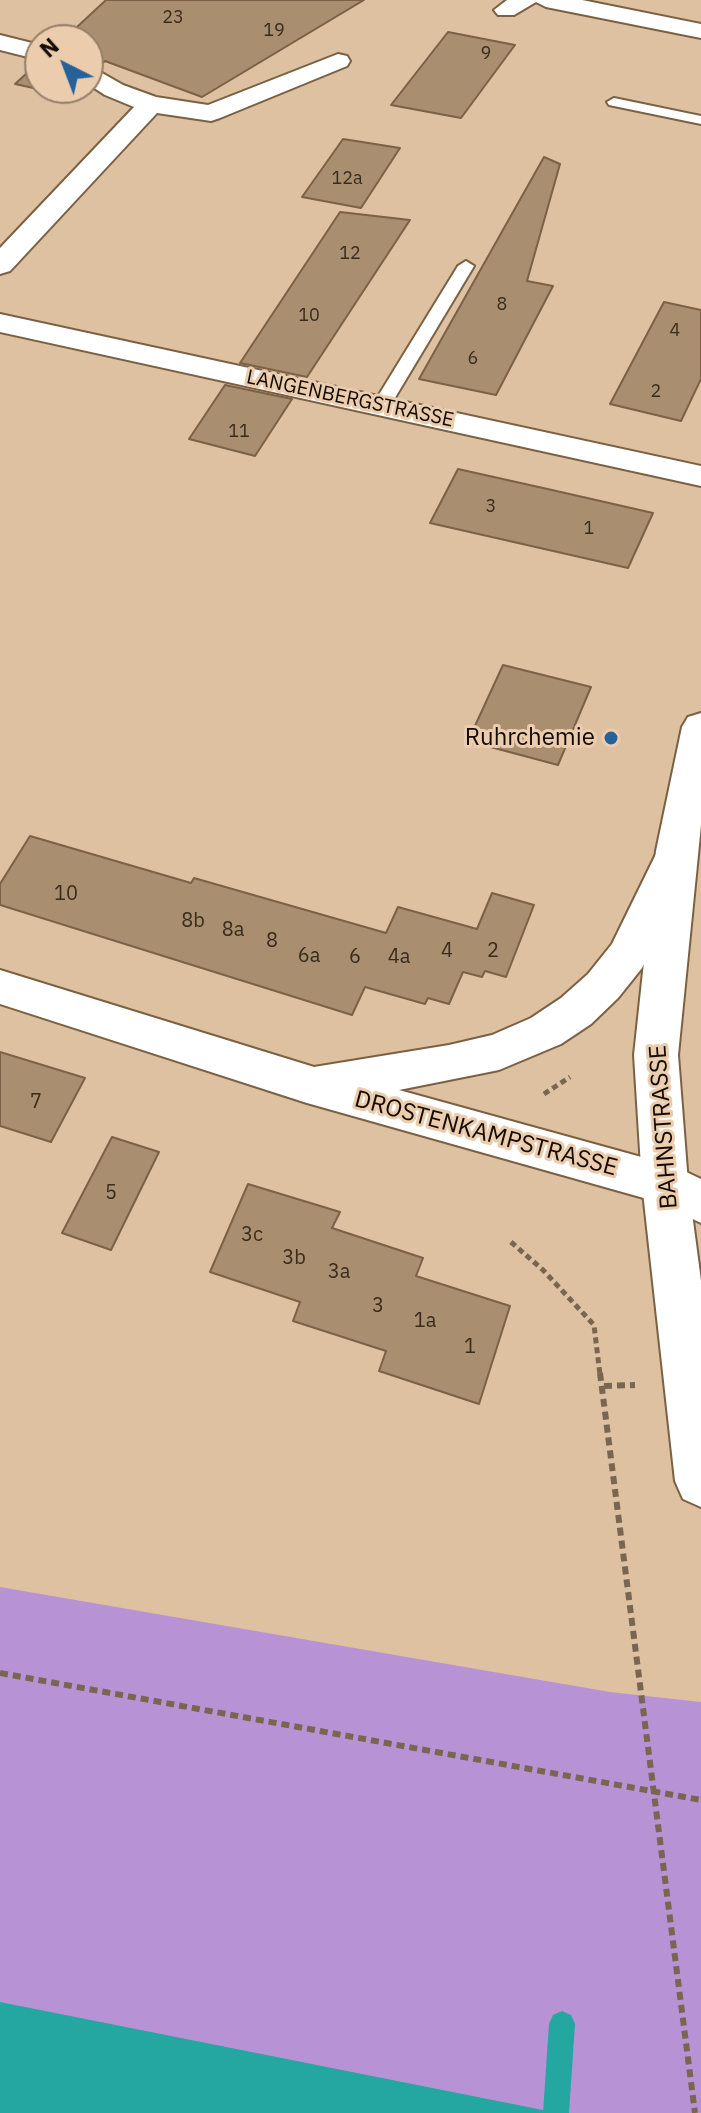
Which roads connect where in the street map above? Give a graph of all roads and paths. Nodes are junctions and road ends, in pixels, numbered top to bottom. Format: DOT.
graph roads {
  1 [pos="546,0"];
  2 [pos="701,31"];
  3 [pos="0,42"];
  4 [pos="24,49"];
  5 [pos="338,61"];
  6 [pos="104,83"];
  7 [pos="614,102"];
  8 [pos="151,104"];
  9 [pos="701,120"];
  10 [pos="0,265"];
  11 [pos="466,266"];
  12 [pos="0,323"];
  13 [pos="381,406"];
  14 [pos="701,476"];
  15 [pos="701,727"];
  16 [pos="676,851"];
  17 [pos="0,987"];
  18 [pos="307,1084"];
  19 [pos="683,1193"];
  20 [pos="511,1242"];
  21 [pos="636,1385"];
  22 [pos="604,1386"];
  23 [pos="701,1481"];
  24 [pos="0,1673"];
  25 [pos="654,1791"];
  26 [pos="701,1800"];
  27 [pos="695,2113"];
  1 -- 2 [label="street"];
  3 -- 4 [label="street"];
  5 -- 8 [label="street"];
  6 -- 8 [label="street"];
  7 -- 9 [label="lane"];
  8 -- 10 [label="street"];
  11 -- 13 [label="lane"];
  12 -- 13 [label="street, LANGENBERGSTRASSE"];
  13 -- 14 [label="street, LANGENBERGSTRASSE"];
  15 -- 16 [label="street, BAHNSTRASSE"];
  16 -- 18 [label="street, DROSTENKAMPSTRASSE"];
  16 -- 19 [label="street, BAHNSTRASSE"];
  17 -- 18 [label="street, DROSTENKAMPSTRASSE"];
  18 -- 19 [label="street, DROSTENKAMPSTRASSE"];
  19 -- 23 [label="street, BAHNSTRASSE"];
  20 -- 22 [label="path"];
  21 -- 22 [label="path"];
  22 -- 25 [label="path"];
  24 -- 25 [label="path"];
  25 -- 26 [label="path"];
  25 -- 27 [label="path"];
}
